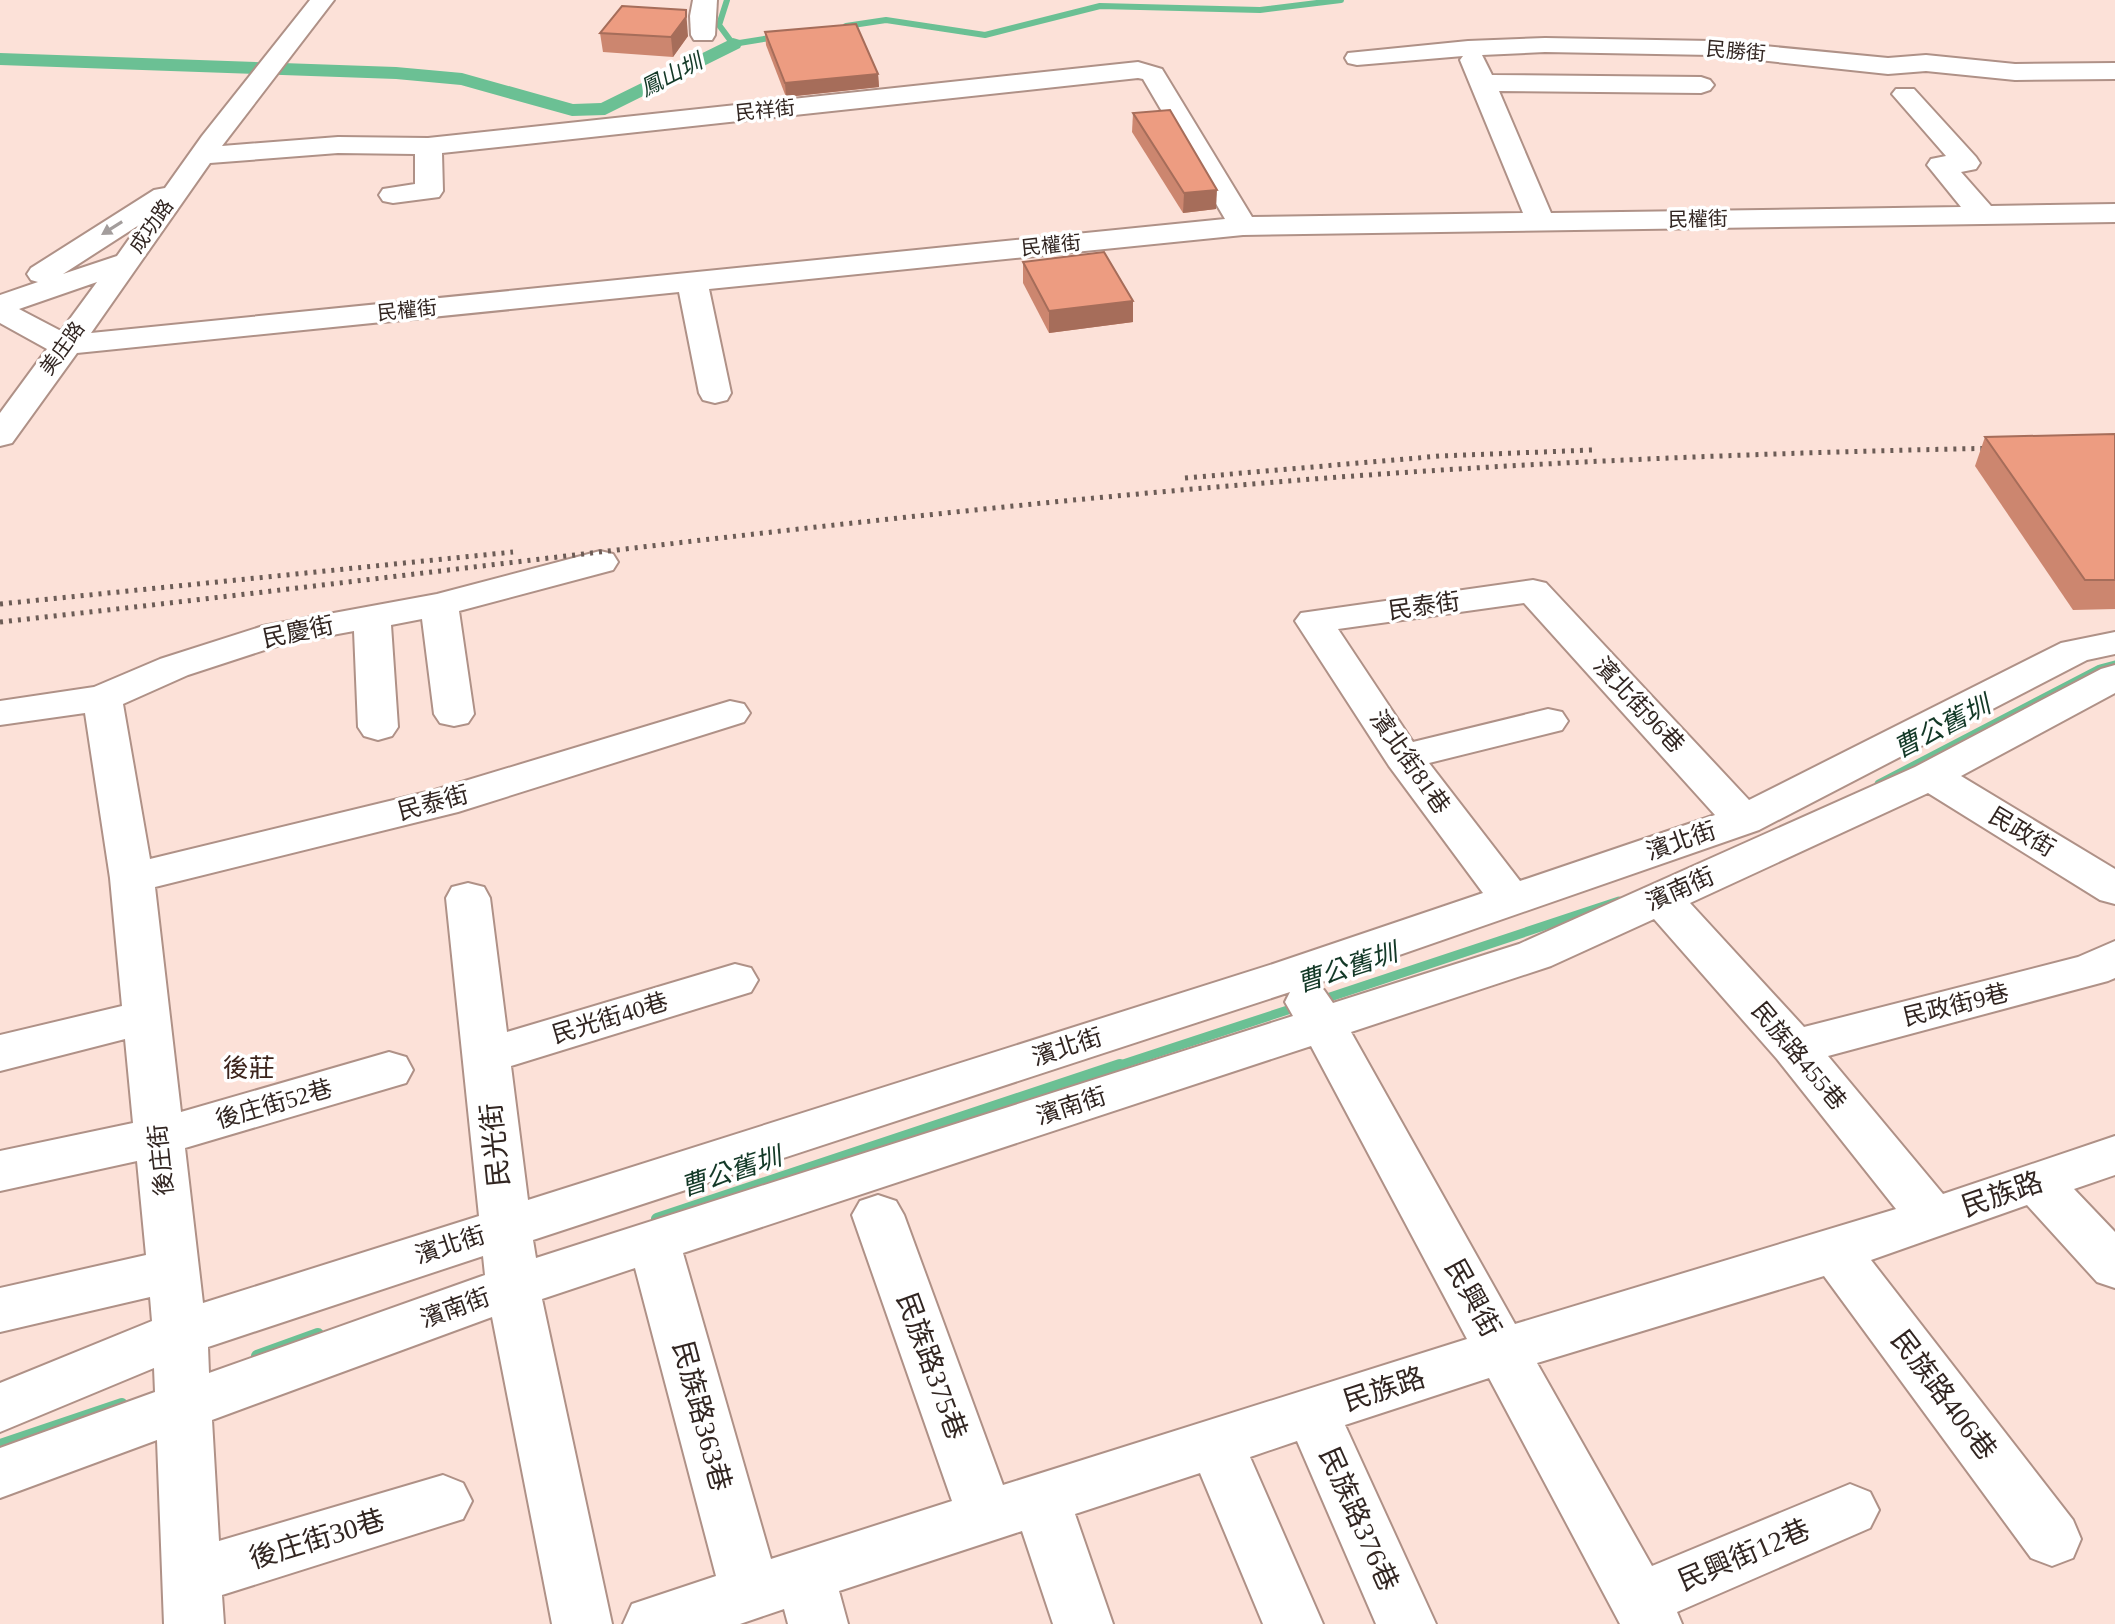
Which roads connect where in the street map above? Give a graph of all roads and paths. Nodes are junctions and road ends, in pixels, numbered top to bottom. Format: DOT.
graph roads {
  1 [pos="294,0"];
  2 [pos="705,0"];
  3 [pos="321,1"];
  4 [pos="703,35"];
  5 [pos="1468,48"];
  6 [pos="1357,58"];
  7 [pos="2115,71"];
  8 [pos="1482,83"];
  9 [pos="1701,85"];
  10 [pos="1905,94"];
  11 [pos="428,146"];
  12 [pos="201,156"];
  13 [pos="179,187"];
  14 [pos="393,195"];
  15 [pos="2115,213"];
  16 [pos="1983,215"];
  17 [pos="1540,221"];
  18 [pos="1243,226"];
  19 [pos="127,262"];
  20 [pos="47,270"];
  21 [pos="692,281"];
  22 [pos="0,287"];
  23 [pos="0,307"];
  24 [pos="63,345"];
  25 [pos="715,393"];
  26 [pos="0,436"];
  27 [pos="600,562"];
  28 [pos="1533,591"];
  29 [pos="439,605"];
  30 [pos="372,617"];
  31 [pos="1314,621"];
  32 [pos="2115,643"];
  33 [pos="2115,677"];
  34 [pos="102,698"];
  35 [pos="0,713"];
  36 [pos="730,713"];
  37 [pos="454,714"];
  38 [pos="1548,721"];
  39 [pos="378,727"];
  40 [pos="1403,757"];
  41 [pos="1930,776"];
  42 [pos="1744,820"];
  43 [pos="132,878"];
  44 [pos="2115,889"];
  45 [pos="468,898"];
  46 [pos="1660,898"];
  47 [pos="1511,900"];
  48 [pos="2115,957"];
  49 [pos="735,980"];
  50 [pos="1305,999"];
  51 [pos="146,1017"];
  52 [pos="1794,1047"];
  53 [pos="0,1053"];
  54 [pos="485,1056"];
  55 [pos="389,1070"];
  56 [pos="159,1137"];
  57 [pos="2115,1155"];
  58 [pos="0,1171"];
  59 [pos="2036,1182"];
  60 [pos="878,1215"];
  61 [pos="1933,1218"];
  62 [pos="504,1228"];
  63 [pos="654,1241"];
  64 [pos="1835,1251"];
  65 [pos="2115,1267"];
  66 [pos="173,1270"];
  67 [pos="513,1287"];
  68 [pos="0,1310"];
  69 [pos="180,1333"];
  70 [pos="1502,1351"];
  71 [pos="183,1405"];
  72 [pos="0,1408"];
  73 [pos="1312,1413"];
  74 [pos="1216,1444"];
  75 [pos="0,1473"];
  76 [pos="1041,1500"];
  77 [pos="443,1501"];
  78 [pos="1850,1510"];
  79 [pos="986,1517"];
  80 [pos="2052,1539"];
  81 [pos="750,1591"];
  82 [pos="811,1599"];
  83 [pos="192,1601"];
  84 [pos="1645,1612"];
  85 [pos="582,1624"];
  86 [pos="653,1624"];
  87 [pos="1083,1624"];
  88 [pos="1293,1624"];
  89 [pos="1406,1624"];
  1 -- 3 [label="street"];
  2 -- 4 [label="street"];
  3 -- 12 [label="street, 成功路"];
  5 -- 6 [label="street, 民勝街"];
  5 -- 7 [label="street, 民勝街"];
  5 -- 8 [label="street"];
  8 -- 9 [label="street"];
  8 -- 17 [label="street"];
  10 -- 16 [label="street"];
  11 -- 12 [label="street, 民祥街"];
  11 -- 14 [label="street"];
  11 -- 18 [label="street, 民祥街"];
  12 -- 13 [label="street, 成功路"];
  13 -- 19 [label="street, 成功路"];
  13 -- 20 [label="street, one-way"];
  15 -- 16 [label="street, 民權街"];
  16 -- 17 [label="street, 民權街"];
  17 -- 18 [label="street, 民權街"];
  18 -- 21 [label="street, 民權街"];
  19 -- 23 [label="street, 成功路"];
  19 -- 24 [label="street, 美庄路"];
  20 -- 22 [label="street"];
  20 -- 23 [label="street"];
  21 -- 24 [label="street, 民權街"];
  21 -- 25 [label="street"];
  23 -- 24 [label="street"];
  24 -- 26 [label="street, 美庄路"];
  27 -- 29 [label="street, 民慶街"];
  28 -- 31 [label="street, 民泰街"];
  28 -- 42 [label="street, 濱北街96巷"];
  29 -- 30 [label="street, 民慶街"];
  29 -- 37 [label="street"];
  30 -- 34 [label="street, 民慶街"];
  30 -- 39 [label="street"];
  31 -- 40 [label="street, 濱北街81巷"];
  32 -- 42 [label="street, 濱北街"];
  33 -- 41 [label="street, 濱南街"];
  34 -- 35 [label="street, 民慶街"];
  34 -- 43 [label="street, 後庄街"];
  36 -- 43 [label="street, 民泰街"];
  38 -- 40 [label="street"];
  40 -- 47 [label="street, 濱北街81巷"];
  41 -- 44 [label="street, 民政街"];
  41 -- 46 [label="street, 濱南街"];
  42 -- 47 [label="street, 濱北街"];
  43 -- 51 [label="street, 後庄街"];
  45 -- 54 [label="street, 民光街"];
  46 -- 50 [label="street, 濱南街"];
  46 -- 52 [label="street, 民族路455巷"];
  47 -- 50 [label="street, 濱北街"];
  48 -- 52 [label="street, 民政街9巷"];
  49 -- 54 [label="street, 民光街40巷"];
  50 -- 62 [label="street, 濱北街"];
  50 -- 63 [label="street, 濱南街"];
  50 -- 70 [label="street, 民興街"];
  51 -- 53 [label="street"];
  51 -- 56 [label="street, 後庄街"];
  52 -- 61 [label="street, 民族路455巷"];
  54 -- 62 [label="street, 民光街"];
  55 -- 56 [label="street, 後庄街52巷"];
  56 -- 58 [label="street, 後庄街52巷"];
  56 -- 66 [label="street, 後庄街"];
  57 -- 59 [label="street, 民族路"];
  59 -- 61 [label="street, 民族路"];
  59 -- 65 [label="street"];
  60 -- 79 [label="street, 民族路375巷"];
  61 -- 64 [label="street, 民族路"];
  62 -- 67 [label="street, 民光街"];
  62 -- 69 [label="street, 濱北街"];
  63 -- 67 [label="street, 濱南街"];
  63 -- 81 [label="street, 民族路363巷"];
  64 -- 70 [label="street, 民族路"];
  64 -- 80 [label="street, 民族路406巷"];
  66 -- 68 [label="street"];
  66 -- 69 [label="street, 後庄街"];
  67 -- 71 [label="street, 濱南街"];
  67 -- 85 [label="street, 民光街"];
  69 -- 71 [label="street, 後庄街"];
  69 -- 72 [label="street, 濱北街"];
  70 -- 73 [label="street, 民族路"];
  70 -- 84 [label="street, 民興街"];
  71 -- 75 [label="street, 濱南街"];
  71 -- 83 [label="street, 後庄街"];
  73 -- 74 [label="street, 民族路"];
  73 -- 89 [label="street, 民族路376巷"];
  74 -- 76 [label="street, 民族路"];
  74 -- 88 [label="street"];
  76 -- 79 [label="street, 民族路"];
  76 -- 87 [label="street"];
  77 -- 83 [label="street, 後庄街30巷"];
  78 -- 84 [label="street, 民興街12巷"];
  79 -- 82 [label="street, 民族路"];
  81 -- 82 [label="street, 民族路"];
  81 -- 86 [label="street, 民族路"];
}
